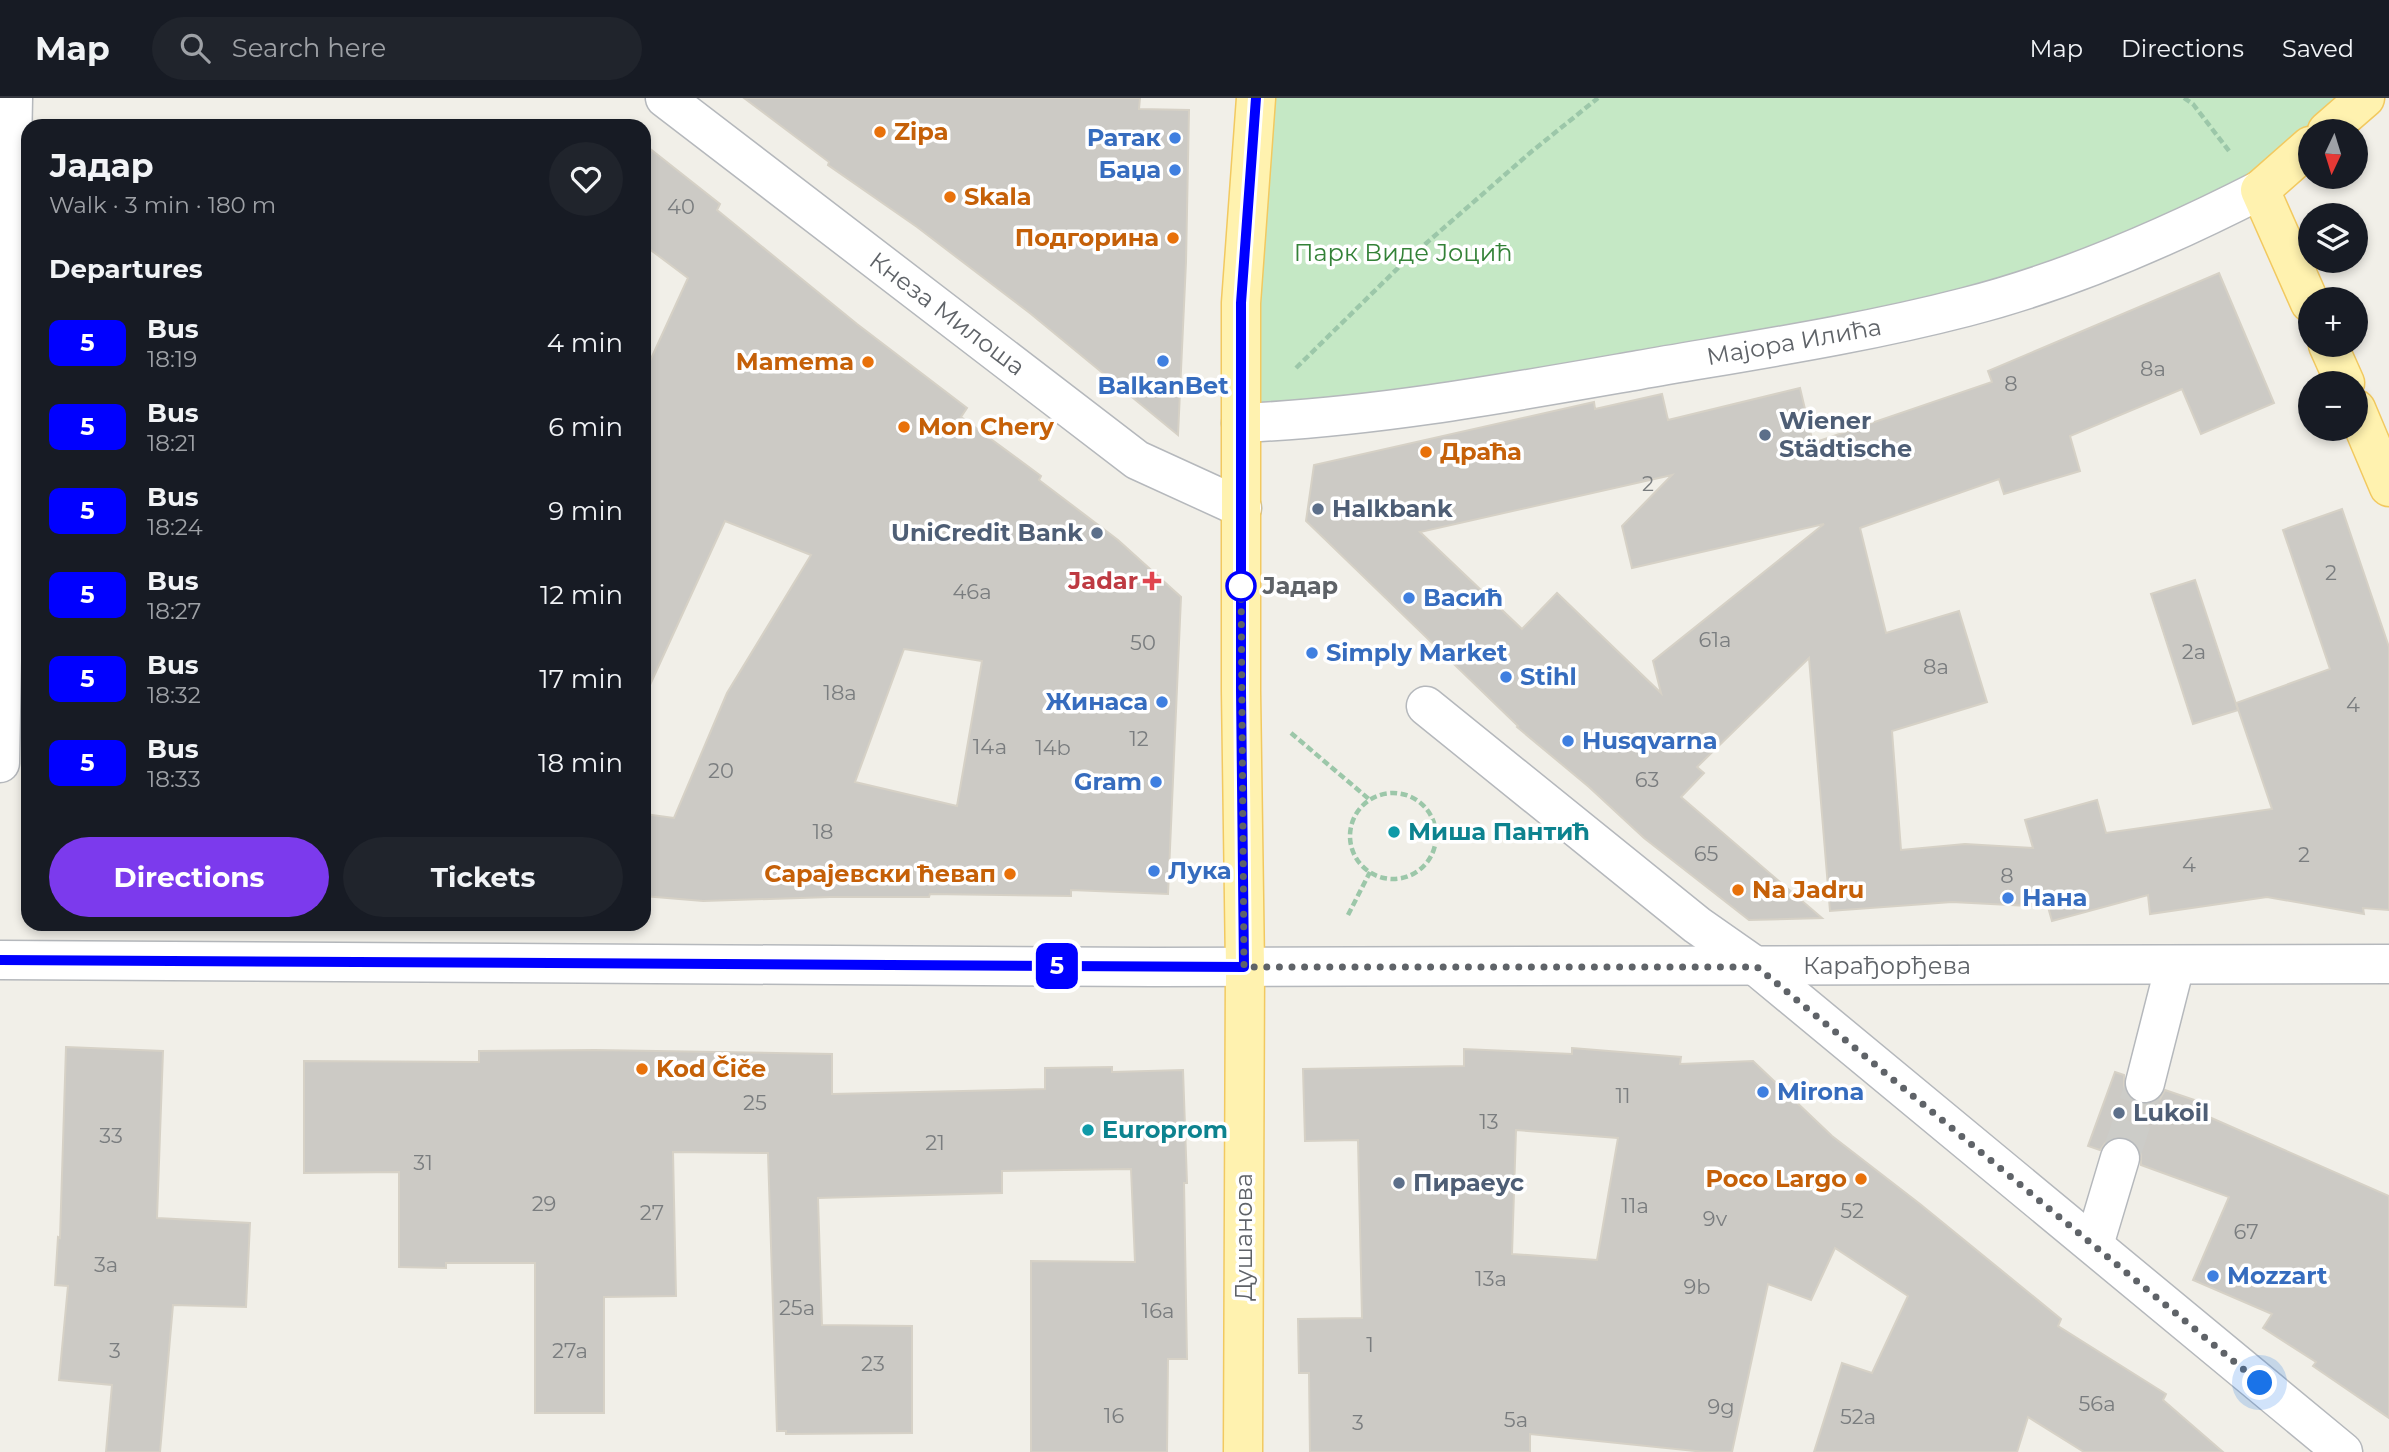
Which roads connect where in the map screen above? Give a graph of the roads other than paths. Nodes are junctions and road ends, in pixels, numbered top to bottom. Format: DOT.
graph roads {
  1 [pos="665,98"];
  2 [pos="1256,98"];
  3 [pos="2365,98"];
  4 [pos="8,117"];
  5 [pos="2341,119"];
  6 [pos="2298,157"];
  7 [pos="2260,190"];
  8 [pos="2303,287"];
  9 [pos="1241,423"];
  10 [pos="2368,437"];
  11 [pos="3,450"];
  12 [pos="2389,487"];
  13 [pos="1241,508"];
  14 [pos="1426,706"];
  15 [pos="0,763"];
  16 [pos="0,960"];
  17 [pos="2389,964"];
  18 [pos="2175,965"];
  19 [pos="1244,967"];
  20 [pos="1757,967"];
  21 [pos="2145,1083"];
  22 [pos="2120,1158"];
  23 [pos="2094,1245"];
  24 [pos="1243,1452"];
  25 [pos="2343,1452"];
  1 -- 13 [label="street, Кнеза Милоша"];
  2 -- 9 [label="main road, Душанова"];
  3 -- 5 [label="main road"];
  4 -- 11 [label="street"];
  6 -- 7 [label="main road, Мајора Илића"];
  7 -- 8 [label="main road"];
  7 -- 9 [label="street, Мајора Илића"];
  9 -- 13 [label="main road, Душанова"];
  10 -- 12 [label="main road"];
  11 -- 15 [label="street"];
  13 -- 19 [label="main road, Душанова"];
  14 -- 20 [label="street"];
  16 -- 19 [label="street, Карађорђева"];
  17 -- 18 [label="street, Карађорђева"];
  18 -- 20 [label="street, Карађорђева"];
  18 -- 21 [label="street"];
  19 -- 20 [label="street, Карађорђева"];
  19 -- 24 [label="main road, Душанова"];
  20 -- 23 [label="street"];
  22 -- 23 [label="street"];
  23 -- 25 [label="street"];
}
